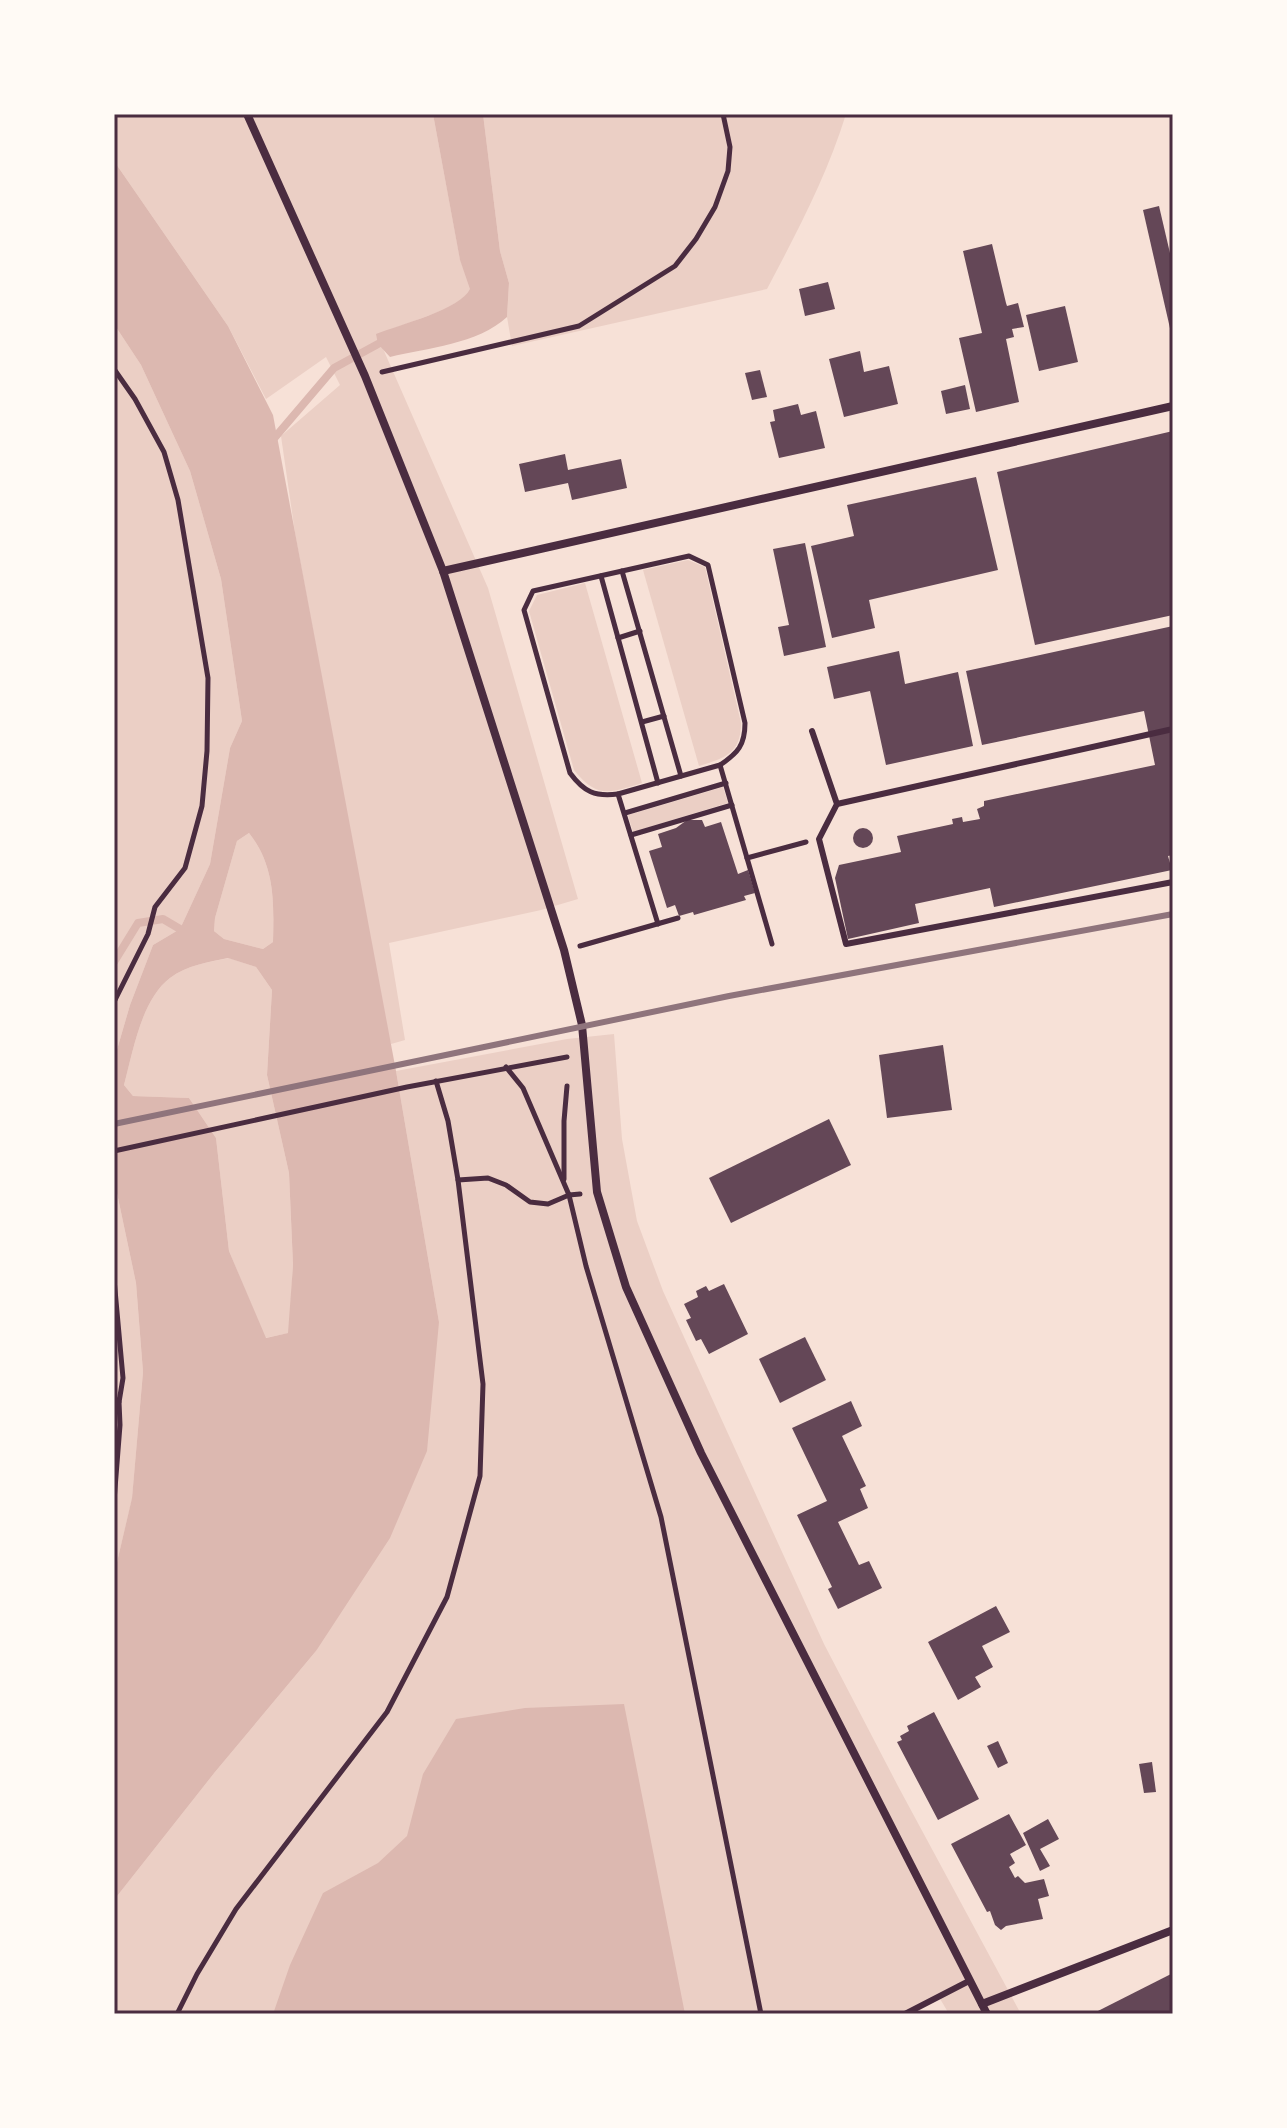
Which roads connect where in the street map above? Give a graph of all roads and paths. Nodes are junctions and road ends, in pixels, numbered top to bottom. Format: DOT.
graph roads {
  1 [pos="247,114"];
  2 [pos="723,114"];
  3 [pos="114,369"];
  4 [pos="365,376"];
  5 [pos="1173,406"];
  6 [pos="443,571"];
  7 [pos="622,571"];
  8 [pos="601,576"];
  9 [pos="640,631"];
  10 [pos="618,638"];
  11 [pos="664,716"];
  12 [pos="641,723"];
  13 [pos="1173,729"];
  14 [pos="812,731"];
  15 [pos="720,765"];
  16 [pos="681,776"];
  17 [pos="658,783"];
  18 [pos="726,783"];
  19 [pos="618,794"];
  20 [pos="837,804"];
  21 [pos="732,805"];
  22 [pos="625,813"];
  23 [pos="631,835"];
  24 [pos="819,839"];
  25 [pos="747,858"];
  26 [pos="1173,882"];
  27 [pos="678,918"];
  28 [pos="658,924"];
  29 [pos="772,944"];
  30 [pos="564,950"];
  31 [pos="114,1002"];
  32 [pos="506,1067"];
  33 [pos="569,1070"];
  34 [pos="436,1081"];
  35 [pos="568,1082"];
  36 [pos="114,1151"];
  37 [pos="458,1180"];
  38 [pos="564,1182"];
  39 [pos="597,1192"];
  40 [pos="569,1195"];
  41 [pos="114,1279"];
  42 [pos="116,1400"];
  43 [pos="114,1501"];
  44 [pos="1173,1930"];
  45 [pos="969,1981"];
  46 [pos="982,2004"];
  47 [pos="177,2014"];
  48 [pos="761,2014"];
  49 [pos="905,2014"];
  50 [pos="987,2014"];
  1 -- 4 [label="street"];
  2 -- 4 [label="path"];
  3 -- 31 [label="path"];
  4 -- 6 [label="street"];
  5 -- 6 [label="street"];
  6 -- 30 [label="street"];
  7 -- 8 [label="path"];
  7 -- 9 [label="path"];
  7 -- 15 [label="path"];
  8 -- 10 [label="path"];
  8 -- 19 [label="path"];
  9 -- 10 [label="path"];
  9 -- 11 [label="path"];
  10 -- 12 [label="path"];
  11 -- 12 [label="path"];
  11 -- 16 [label="path"];
  12 -- 17 [label="path"];
  13 -- 20 [label="lane"];
  14 -- 20 [label="lane"];
  15 -- 16 [label="path"];
  15 -- 18 [label="path"];
  16 -- 17 [label="path"];
  17 -- 19 [label="path"];
  18 -- 21 [label="path"];
  18 -- 22 [label="path"];
  19 -- 22 [label="path"];
  20 -- 24 [label="lane"];
  21 -- 23 [label="path"];
  21 -- 25 [label="path"];
  22 -- 23 [label="path"];
  23 -- 28 [label="path"];
  24 -- 25 [label="path"];
  24 -- 26 [label="lane"];
  25 -- 29 [label="path"];
  27 -- 28 [label="path"];
  28 -- 30 [label="path"];
  30 -- 39 [label="street"];
  32 -- 33 [label="path"];
  32 -- 34 [label="path"];
  32 -- 38 [label="path"];
  34 -- 36 [label="path"];
  34 -- 37 [label="path"];
  35 -- 38 [label="path"];
  37 -- 40 [label="path"];
  37 -- 47 [label="path"];
  38 -- 40 [label="path"];
  39 -- 40 [label="path"];
  39 -- 45 [label="street"];
  40 -- 48 [label="path"];
  41 -- 42 [label="path"];
  42 -- 43 [label="path"];
  44 -- 46 [label="street"];
  45 -- 46 [label="street"];
  45 -- 49 [label="lane"];
  46 -- 50 [label="street"];
}
